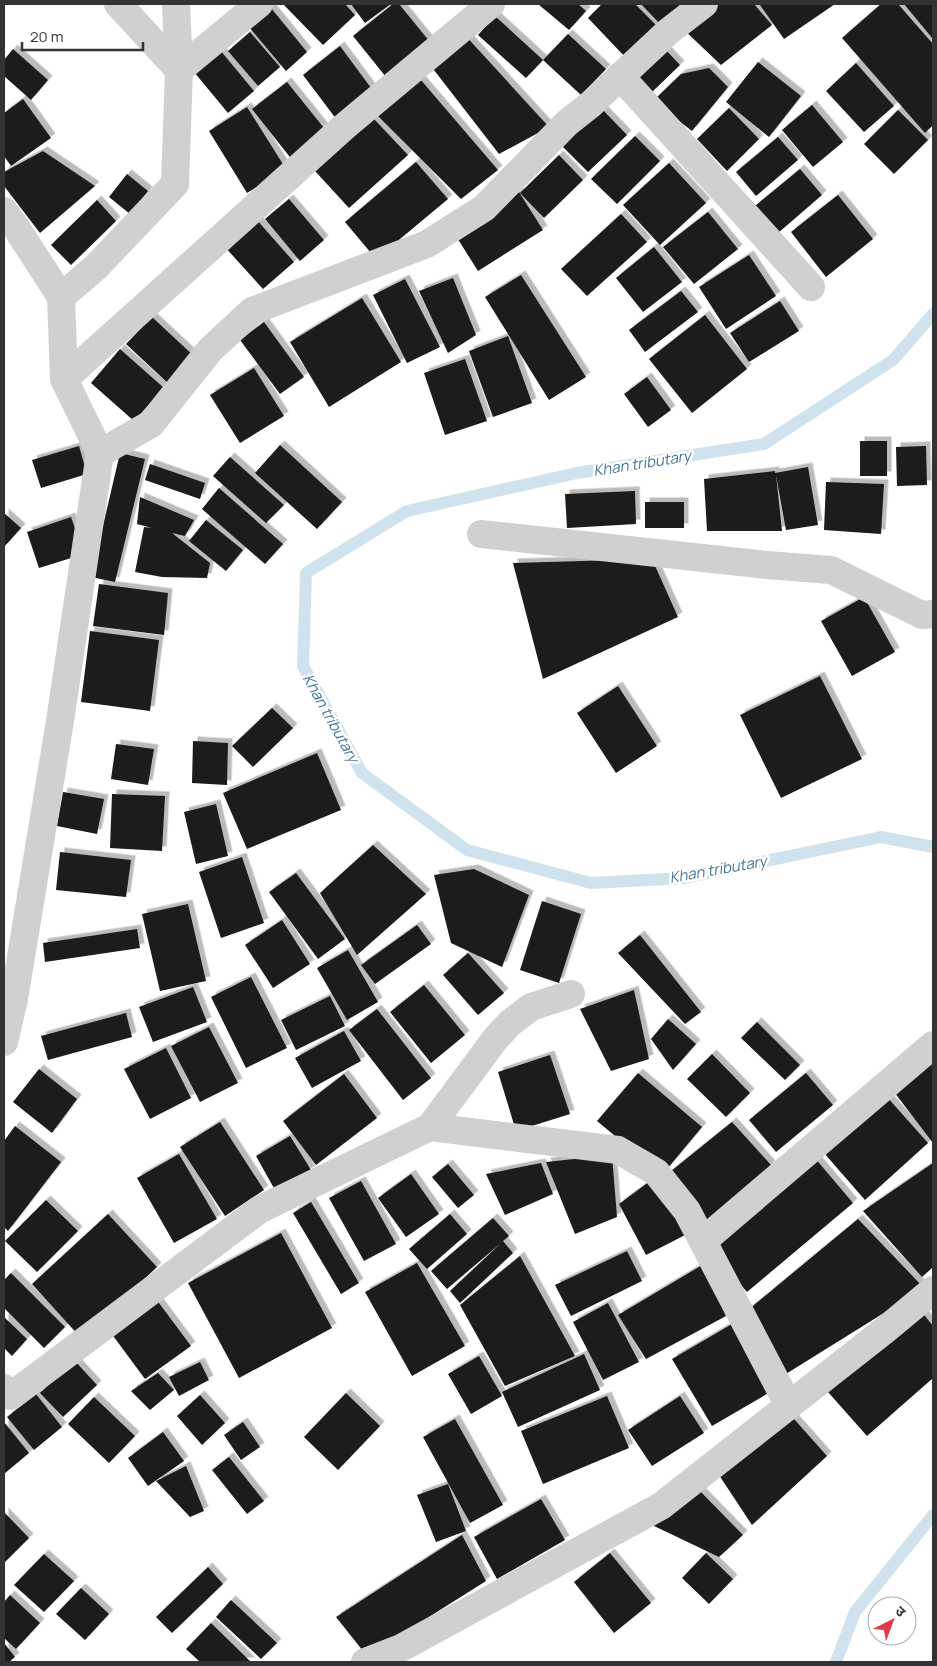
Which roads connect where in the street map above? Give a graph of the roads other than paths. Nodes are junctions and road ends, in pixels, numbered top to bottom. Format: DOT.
graph roads {
  1 [pos="118,4"];
  2 [pos="176,4"];
  3 [pos="258,4"];
  4 [pos="491,4"];
  5 [pos="704,4"];
  6 [pos="178,70"];
  7 [pos="620,76"];
  8 [pos="4,211"];
  9 [pos="811,287"];
  10 [pos="61,298"];
  11 [pos="64,379"];
  12 [pos="100,453"];
  13 [pos="481,534"];
  14 [pos="933,614"];
  15 [pos="571,994"];
  16 [pos="4,1042"];
  17 [pos="933,1045"];
  18 [pos="430,1127"];
  19 [pos="703,1241"];
  20 [pos="933,1290"];
  21 [pos="6,1395"];
  22 [pos="789,1406"];
  23 [pos="365,1662"];
  1 -- 6 [label="street"];
  2 -- 6 [label="street"];
  3 -- 6 [label="street"];
  4 -- 11 [label="street"];
  5 -- 7 [label="street"];
  6 -- 10 [label="street"];
  7 -- 9 [label="street"];
  7 -- 12 [label="street"];
  8 -- 10 [label="street"];
  10 -- 11 [label="street"];
  11 -- 12 [label="street"];
  12 -- 16 [label="street"];
  13 -- 14 [label="street"];
  15 -- 18 [label="street"];
  17 -- 19 [label="street"];
  18 -- 19 [label="street"];
  18 -- 21 [label="street"];
  19 -- 22 [label="street"];
  20 -- 22 [label="street"];
  22 -- 23 [label="street"];
}
